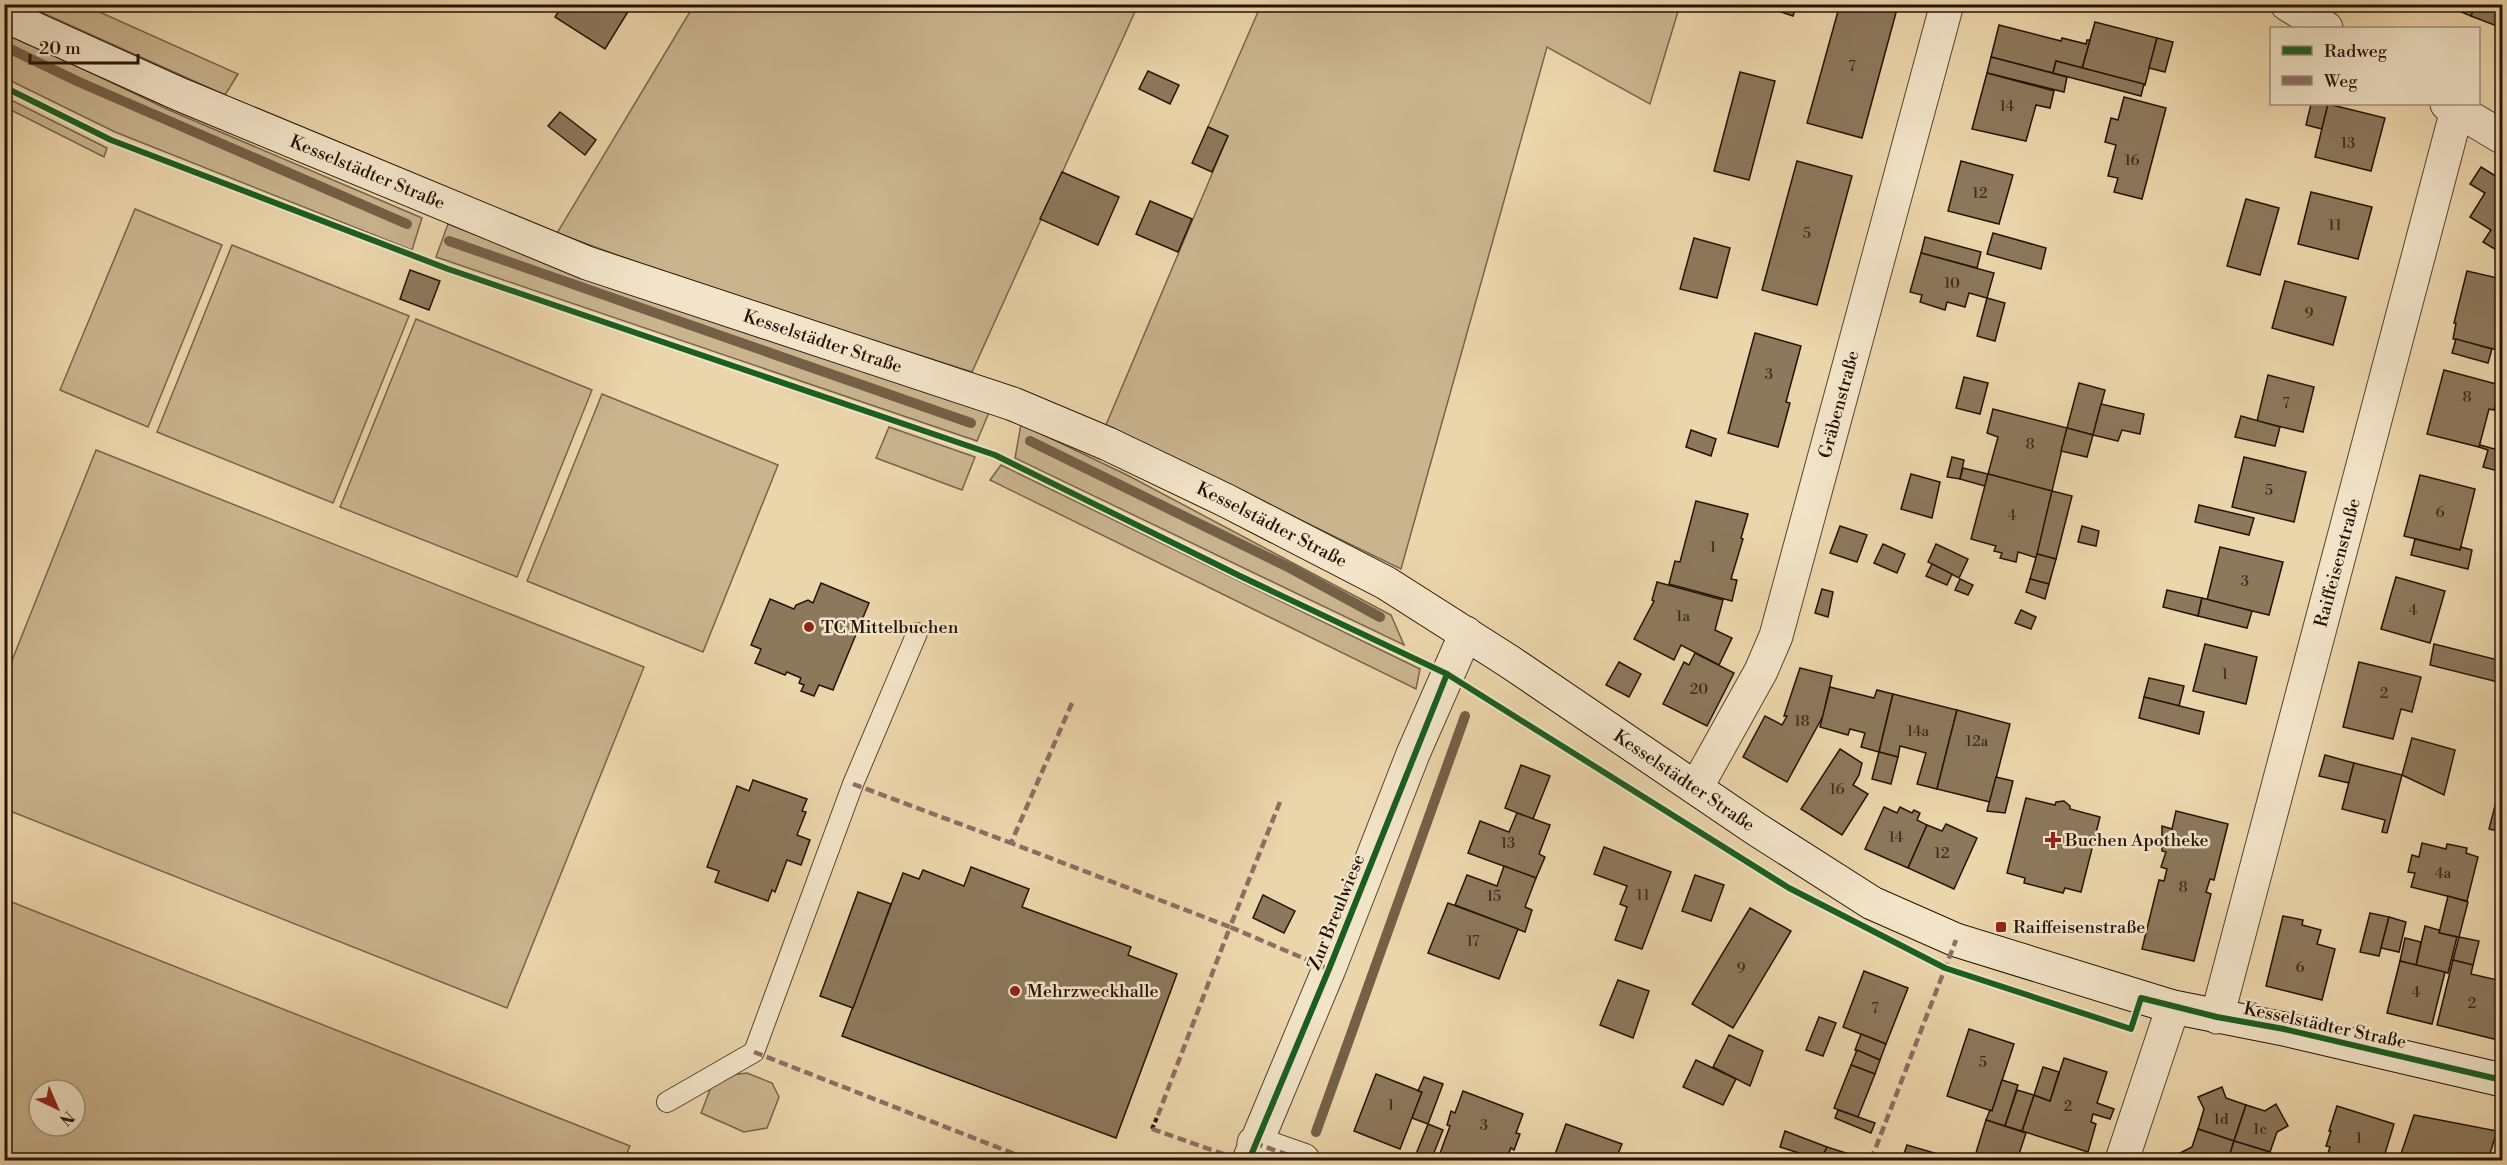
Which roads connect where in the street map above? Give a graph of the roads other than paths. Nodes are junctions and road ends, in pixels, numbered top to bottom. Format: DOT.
graph roads {
  1 [pos="1947,4"];
  2 [pos="2287,4"];
  3 [pos="4,15"];
  4 [pos="2324,27"];
  5 [pos="2452,106"];
  6 [pos="2502,137"];
  7 [pos="917,633"];
  8 [pos="1466,633"];
  9 [pos="1696,788"];
  10 [pos="2173,1007"];
  11 [pos="2217,1017"];
  12 [pos="2502,1080"];
  13 [pos="667,1102"];
  14 [pos="1252,1152"];
  15 [pos="1303,1161"];
  16 [pos="2122,1161"];
  1 -- 9 [label="main road, Gräbenstraße"];
  2 -- 4 [label="main road"];
  3 -- 8 [label="main road, Kesselstädter Straße"];
  5 -- 6 [label="main road"];
  5 -- 11 [label="main road, Raiffeisenstraße"];
  7 -- 13 [label="lane"];
  8 -- 9 [label="main road, Kesselstädter Straße"];
  8 -- 14 [label="main road, Zur Breulwiese"];
  9 -- 10 [label="main road, Kesselstädter Straße"];
  10 -- 11 [label="main road, Kesselstädter Straße"];
  10 -- 16 [label="main road"];
  11 -- 12 [label="main road, Kesselstädter Straße"];
  14 -- 15 [label="main road"];
}
